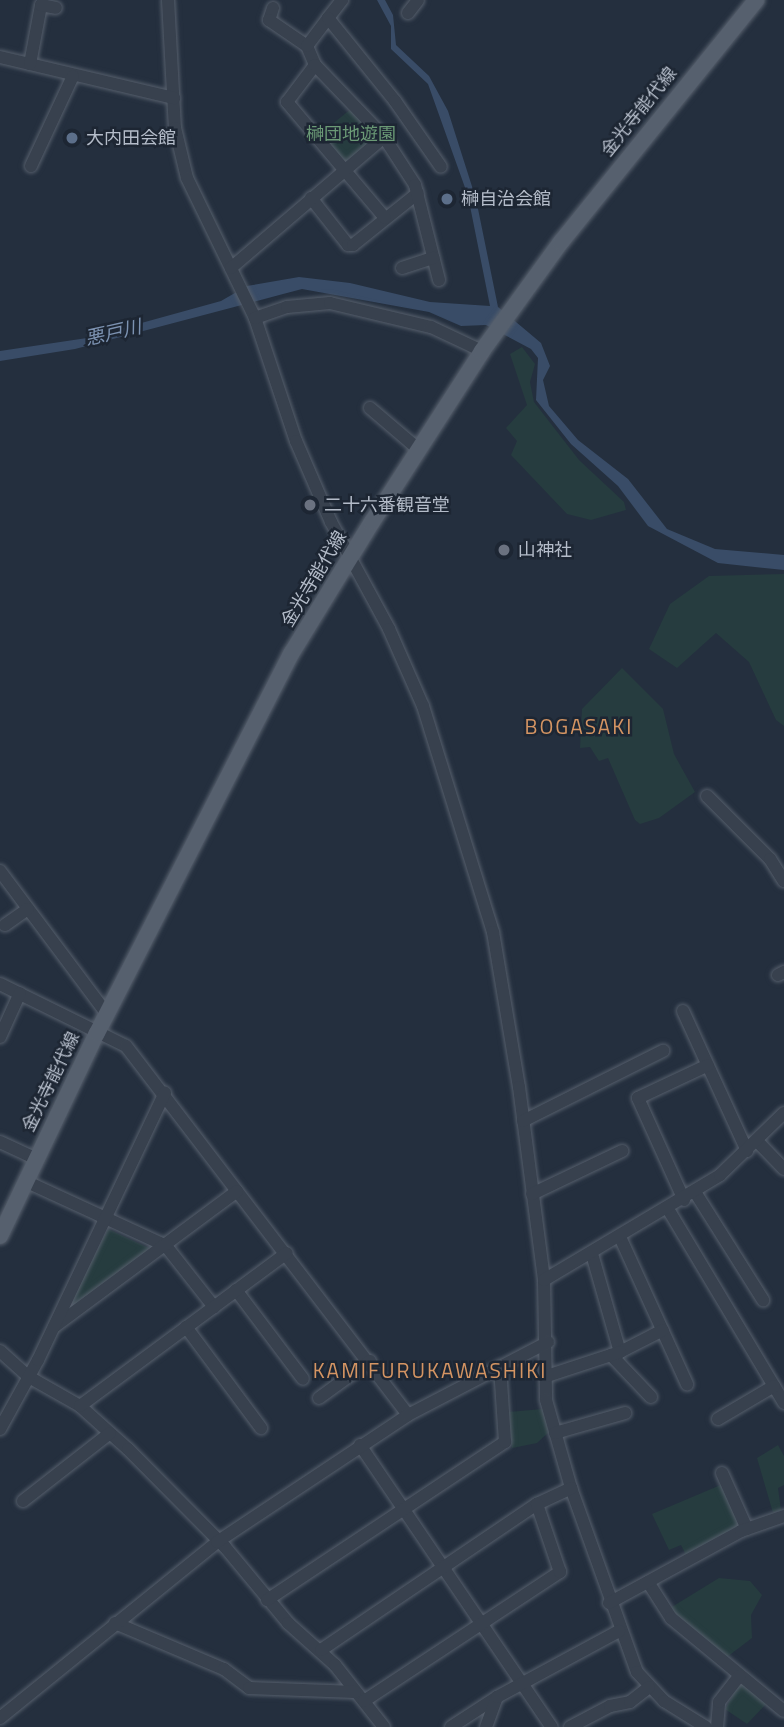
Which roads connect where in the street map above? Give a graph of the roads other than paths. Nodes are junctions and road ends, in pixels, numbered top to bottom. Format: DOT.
graph roads {
  1 [pos="168,0"];
  2 [pos="342,0"];
  3 [pos="418,0"];
  4 [pos="756,0"];
  5 [pos="56,8"];
  6 [pos="272,8"];
  7 [pos="408,13"];
  8 [pos="328,18"];
  9 [pos="307,46"];
  10 [pos="0,57"];
  11 [pos="30,64"];
  12 [pos="315,65"];
  13 [pos="73,76"];
  14 [pos="174,98"];
  15 [pos="384,137"];
  16 [pos="31,166"];
  17 [pos="441,167"];
  18 [pos="344,169"];
  19 [pos="418,193"];
  20 [pos="311,198"];
  21 [pos="385,218"];
  22 [pos="433,258"];
  23 [pos="231,268"];
  24 [pos="402,268"];
  25 [pos="439,280"];
  26 [pos="255,318"];
  27 [pos="482,351"];
  28 [pos="370,408"];
  29 [pos="418,450"];
  30 [pos="352,555"];
  31 [pos="707,796"];
  32 [pos="0,871"];
  33 [pos="784,881"];
  34 [pos="28,909"];
  35 [pos="5,925"];
  36 [pos="0,984"];
  37 [pos="20,993"];
  38 [pos="683,1011"];
  39 [pos="107,1014"];
  40 [pos="97,1033"];
  41 [pos="0,1037"];
  42 [pos="663,1051"];
  43 [pos="708,1065"];
  44 [pos="165,1093"];
  45 [pos="784,1113"];
  46 [pos="523,1121"];
  47 [pos="757,1141"];
  48 [pos="0,1142"];
  49 [pos="622,1151"];
  50 [pos="747,1151"];
  51 [pos="35,1158"];
  52 [pos="784,1169"];
  53 [pos="25,1181"];
  54 [pos="237,1191"];
  55 [pos="695,1192"];
  56 [pos="533,1194"];
  57 [pos="684,1200"];
  58 [pos="668,1209"];
  59 [pos="104,1221"];
  60 [pos="0,1236"];
  61 [pos="620,1237"];
  62 [pos="166,1246"];
  63 [pos="287,1253"];
  64 [pos="592,1254"];
  65 [pos="544,1280"];
  66 [pos="236,1290"];
  67 [pos="763,1300"];
  68 [pos="214,1307"];
  69 [pos="186,1327"];
  70 [pos="51,1329"];
  71 [pos="663,1330"];
  72 [pos="548,1342"];
  73 [pos="0,1351"];
  74 [pos="616,1353"];
  75 [pos="370,1361"];
  76 [pos="500,1366"];
  77 [pos="547,1376"];
  78 [pos="29,1377"];
  79 [pos="303,1379"];
  80 [pos="687,1384"];
  81 [pos="774,1386"];
  82 [pos="651,1397"];
  83 [pos="319,1398"];
  84 [pos="784,1403"];
  85 [pos="80,1406"];
  86 [pos="625,1413"];
  87 [pos="408,1415"];
  88 [pos="718,1419"];
  89 [pos="261,1428"];
  90 [pos="0,1429"];
  91 [pos="110,1433"];
  92 [pos="555,1433"];
  93 [pos="360,1445"];
  94 [pos="722,1473"];
  95 [pos="571,1488"];
  96 [pos="23,1501"];
  97 [pos="537,1504"];
  98 [pos="404,1510"];
  99 [pos="784,1516"];
  100 [pos="747,1529"];
  101 [pos="217,1542"];
  102 [pos="442,1569"];
  103 [pos="648,1582"];
  104 [pos="267,1600"];
  105 [pos="609,1603"];
  106 [pos="115,1623"];
  107 [pos="481,1625"];
  108 [pos="619,1631"];
  109 [pos="321,1650"];
  110 [pos="739,1676"];
  111 [pos="520,1681"];
  112 [pos="649,1687"];
  113 [pos="360,1696"];
  114 [pos="497,1697"];
  115 [pos="784,1711"];
  116 [pos="0,1718"];
  117 [pos="0,1724"];
  118 [pos="8,1727"];
  119 [pos="384,1727"];
  120 [pos="451,1727"];
  121 [pos="485,1727"];
  122 [pos="552,1727"];
  123 [pos="570,1727"];
  124 [pos="706,1727"];
  125 [pos="717,1727"];
  1 -- 14 [label="street"];
  2 -- 8 [label="street"];
  3 -- 7 [label="street"];
  4 -- 27 [label="main road, 金光寺能代線"];
  5 -- 11 [label="street"];
  6 -- 9 [label="street"];
  8 -- 9 [label="street"];
  8 -- 17 [label="street"];
  9 -- 12 [label="street"];
  10 -- 11 [label="street"];
  11 -- 13 [label="street"];
  12 -- 15 [label="street"];
  12 -- 18 [label="street"];
  13 -- 14 [label="street"];
  13 -- 16 [label="street"];
  14 -- 23 [label="street"];
  15 -- 18 [label="street"];
  15 -- 19 [label="street"];
  18 -- 20 [label="street"];
  18 -- 21 [label="street"];
  19 -- 21 [label="street"];
  19 -- 22 [label="street"];
  20 -- 21 [label="street"];
  20 -- 23 [label="street"];
  22 -- 24 [label="street"];
  22 -- 25 [label="street"];
  23 -- 26 [label="street"];
  26 -- 27 [label="street"];
  26 -- 30 [label="street"];
  27 -- 29 [label="main road, 金光寺能代線"];
  28 -- 29 [label="street"];
  29 -- 30 [label="main road, 金光寺能代線"];
  30 -- 39 [label="main road, 金光寺能代線"];
  30 -- 46 [label="street"];
  31 -- 33 [label="street"];
  32 -- 34 [label="street"];
  34 -- 35 [label="street"];
  34 -- 39 [label="street"];
  36 -- 37 [label="street"];
  37 -- 40 [label="street"];
  37 -- 41 [label="street"];
  38 -- 43 [label="street"];
  39 -- 40 [label="main road, 金光寺能代線"];
  40 -- 44 [label="street"];
  40 -- 51 [label="main road, 金光寺能代線"];
  42 -- 46 [label="street"];
  43 -- 50 [label="street"];
  43 -- 57 [label="street"];
  44 -- 54 [label="street"];
  44 -- 59 [label="street"];
  45 -- 47 [label="street"];
  46 -- 56 [label="street"];
  47 -- 50 [label="street"];
  47 -- 52 [label="street"];
  48 -- 51 [label="street"];
  49 -- 56 [label="street"];
  50 -- 55 [label="street"];
  51 -- 53 [label="main road, 金光寺能代線"];
  53 -- 59 [label="street"];
  53 -- 60 [label="main road, 金光寺能代線"];
  54 -- 62 [label="street"];
  54 -- 63 [label="street"];
  55 -- 57 [label="street"];
  55 -- 67 [label="street"];
  56 -- 65 [label="street"];
  57 -- 58 [label="street"];
  58 -- 61 [label="street"];
  58 -- 81 [label="street"];
  59 -- 62 [label="street"];
  59 -- 70 [label="street"];
  61 -- 64 [label="street"];
  61 -- 71 [label="street"];
  62 -- 68 [label="street"];
  62 -- 70 [label="street"];
  63 -- 66 [label="street"];
  63 -- 75 [label="street"];
  64 -- 65 [label="street"];
  64 -- 74 [label="street"];
  65 -- 72 [label="street"];
  66 -- 68 [label="street"];
  66 -- 79 [label="street"];
  68 -- 69 [label="street"];
  69 -- 85 [label="street"];
  69 -- 89 [label="street"];
  70 -- 78 [label="street"];
  71 -- 74 [label="street"];
  71 -- 80 [label="street"];
  72 -- 76 [label="street"];
  72 -- 77 [label="street"];
  73 -- 78 [label="street"];
  74 -- 77 [label="street"];
  74 -- 82 [label="street"];
  75 -- 83 [label="street"];
  75 -- 87 [label="street"];
  76 -- 87 [label="street"];
  76 -- 98 [label="street"];
  77 -- 92 [label="street"];
  78 -- 85 [label="street"];
  78 -- 90 [label="street"];
  81 -- 84 [label="street"];
  81 -- 88 [label="street"];
  85 -- 91 [label="street"];
  86 -- 92 [label="street"];
  87 -- 93 [label="street"];
  91 -- 96 [label="street"];
  91 -- 101 [label="street"];
  92 -- 95 [label="street"];
  93 -- 98 [label="street"];
  93 -- 101 [label="street"];
  94 -- 100 [label="street"];
  95 -- 97 [label="street"];
  95 -- 105 [label="street"];
  97 -- 102 [label="street"];
  97 -- 107 [label="street"];
  98 -- 102 [label="street"];
  98 -- 104 [label="street"];
  99 -- 100 [label="street"];
  100 -- 103 [label="street"];
  101 -- 104 [label="street"];
  101 -- 106 [label="street"];
  102 -- 107 [label="street"];
  102 -- 109 [label="street"];
  103 -- 105 [label="street"];
  103 -- 110 [label="street"];
  104 -- 109 [label="street"];
  105 -- 108 [label="street"];
  106 -- 113 [label="street"];
  106 -- 116 [label="street"];
  107 -- 111 [label="street"];
  107 -- 113 [label="street"];
  108 -- 111 [label="street"];
  108 -- 112 [label="street"];
  109 -- 113 [label="street"];
  110 -- 115 [label="street"];
  110 -- 125 [label="street"];
  111 -- 114 [label="street"];
  111 -- 122 [label="street"];
  112 -- 123 [label="street"];
  112 -- 124 [label="street"];
  113 -- 119 [label="street"];
  114 -- 120 [label="street"];
  114 -- 121 [label="street"];
  117 -- 118 [label="street"];
}
